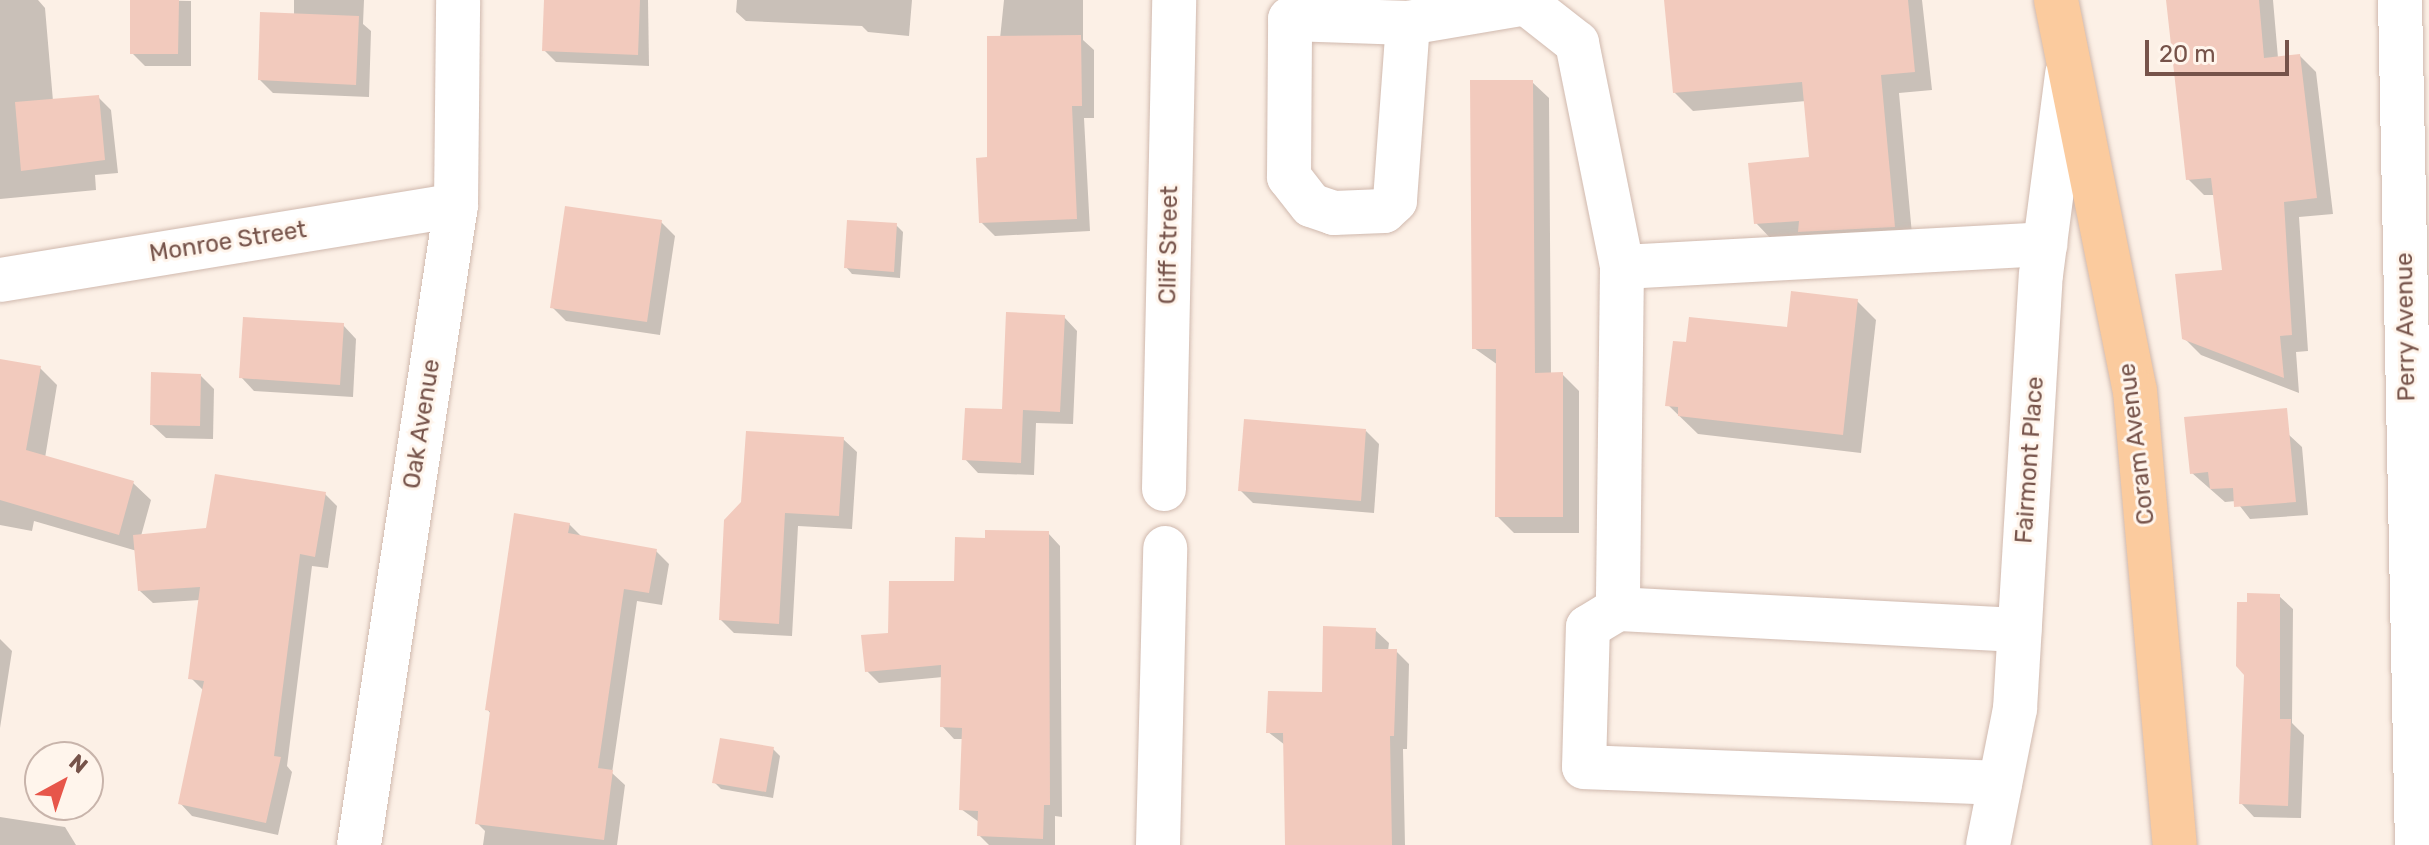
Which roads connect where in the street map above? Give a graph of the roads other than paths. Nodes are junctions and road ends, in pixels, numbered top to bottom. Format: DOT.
graph roads {
  1 [pos="458,0"];
  2 [pos="1174,0"];
  3 [pos="2056,0"];
  4 [pos="2400,0"];
  5 [pos="1526,2"];
  6 [pos="1408,23"];
  7 [pos="2067,74"];
  8 [pos="456,205"];
  9 [pos="2045,244"];
  10 [pos="1622,267"];
  11 [pos="0,280"];
  12 [pos="1164,489"];
  13 [pos="1165,548"];
  14 [pos="1618,609"];
  15 [pos="2019,630"];
  16 [pos="2000,783"];
  17 [pos="359,845"];
  18 [pos="1158,845"];
  19 [pos="1988,845"];
  20 [pos="2175,845"];
  21 [pos="2417,845"];
  1 -- 8 [label="street, Oak Avenue"];
  2 -- 12 [label="street, Cliff Street"];
  3 -- 7 [label="main road, Coram Avenue"];
  4 -- 21 [label="street, Perry Avenue"];
  5 -- 6 [label="street"];
  5 -- 10 [label="street"];
  6 -- 6 [label="street"];
  7 -- 9 [label="street, Fairmont Place"];
  7 -- 20 [label="main road, Coram Avenue"];
  8 -- 11 [label="street, Monroe Street"];
  8 -- 17 [label="street, Oak Avenue"];
  9 -- 10 [label="street"];
  9 -- 15 [label="street, Fairmont Place"];
  10 -- 14 [label="street"];
  13 -- 18 [label="street"];
  14 -- 15 [label="street"];
  14 -- 16 [label="street"];
  15 -- 16 [label="street, Fairmont Place"];
  16 -- 19 [label="street, Fairmont Place"];
}
